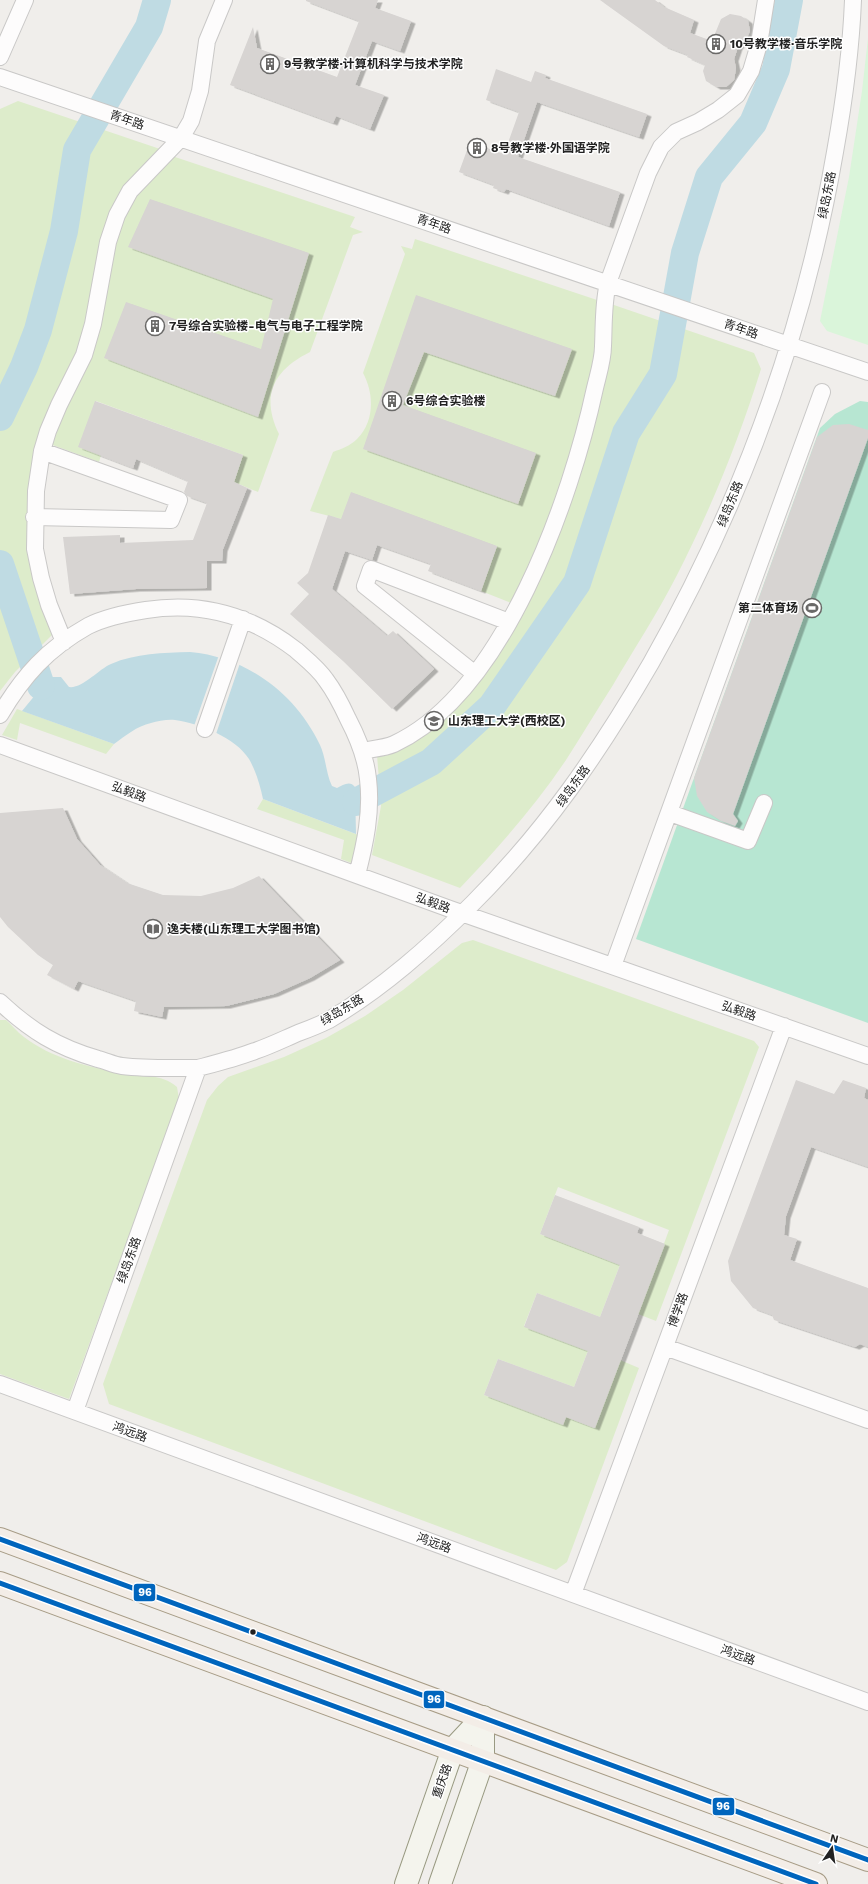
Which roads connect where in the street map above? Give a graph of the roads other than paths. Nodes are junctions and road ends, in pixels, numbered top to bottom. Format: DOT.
graph roads {
  1 [pos="25,0"];
  2 [pos="224,0"];
  3 [pos="766,0"];
  4 [pos="853,0"];
  5 [pos="0,56"];
  6 [pos="0,77"];
  7 [pos="181,138"];
  8 [pos="608,284"];
  9 [pos="789,345"];
  10 [pos="868,372"];
  11 [pos="822,392"];
  12 [pos="42,450"];
  13 [pos="34,517"];
  14 [pos="243,619"];
  15 [pos="509,622"];
  16 [pos="64,642"];
  17 [pos="475,674"];
  18 [pos="0,715"];
  19 [pos="205,730"];
  20 [pos="0,745"];
  21 [pos="362,751"];
  22 [pos="764,803"];
  23 [pos="670,813"];
  24 [pos="357,875"];
  25 [pos="463,913"];
  26 [pos="613,966"];
  27 [pos="0,1002"];
  28 [pos="784,1026"];
  29 [pos="868,1056"];
  30 [pos="198,1068"];
  31 [pos="665,1347"];
  32 [pos="0,1384"];
  33 [pos="75,1412"];
  34 [pos="868,1420"];
  35 [pos="0,1539"];
  36 [pos="0,1583"];
  37 [pos="573,1594"];
  38 [pos="868,1702"];
  39 [pos="483,1717"];
  40 [pos="453,1749"];
  41 [pos="483,1760"];
  42 [pos="868,1860"];
  43 [pos="406,1884"];
  44 [pos="440,1884"];
  45 [pos="816,1884"];
  1 -- 5 [label="street"];
  2 -- 7 [label="street"];
  3 -- 8 [label="street"];
  4 -- 9 [label="street, 绿岛东路"];
  6 -- 7 [label="street, 青年路"];
  7 -- 8 [label="street, 青年路"];
  7 -- 12 [label="street"];
  8 -- 9 [label="street, 青年路"];
  8 -- 15 [label="street"];
  9 -- 10 [label="street, 青年路"];
  9 -- 25 [label="street, 绿岛东路"];
  11 -- 23 [label="street"];
  12 -- 13 [label="street"];
  12 -- 13 [label="street"];
  13 -- 16 [label="street"];
  14 -- 16 [label="street"];
  14 -- 19 [label="street"];
  14 -- 21 [label="street"];
  15 -- 17 [label="street"];
  15 -- 17 [label="street"];
  16 -- 18 [label="street"];
  17 -- 21 [label="street"];
  20 -- 24 [label="street, 弘毅路"];
  21 -- 24 [label="street"];
  22 -- 23 [label="street"];
  23 -- 26 [label="street"];
  24 -- 25 [label="street, 弘毅路"];
  25 -- 26 [label="street, 弘毅路"];
  25 -- 30 [label="street, 绿岛东路"];
  26 -- 28 [label="street, 弘毅路"];
  27 -- 30 [label="street"];
  28 -- 29 [label="street, 弘毅路"];
  28 -- 31 [label="street, 博学路"];
  30 -- 33 [label="street, 绿岛东路"];
  31 -- 34 [label="street"];
  31 -- 37 [label="street, 博学路"];
  32 -- 33 [label="street, 鸿远路"];
  33 -- 37 [label="street, 鸿远路"];
  35 -- 39 [label="main road"];
  36 -- 40 [label="main road"];
  37 -- 38 [label="street, 鸿远路"];
  39 -- 40 [label="street, 重庆路"];
  39 -- 41 [label="street"];
  39 -- 42 [label="main road"];
  40 -- 41 [label="main road"];
  40 -- 43 [label="street, 重庆路"];
  41 -- 44 [label="street"];
  41 -- 45 [label="main road"];
}
